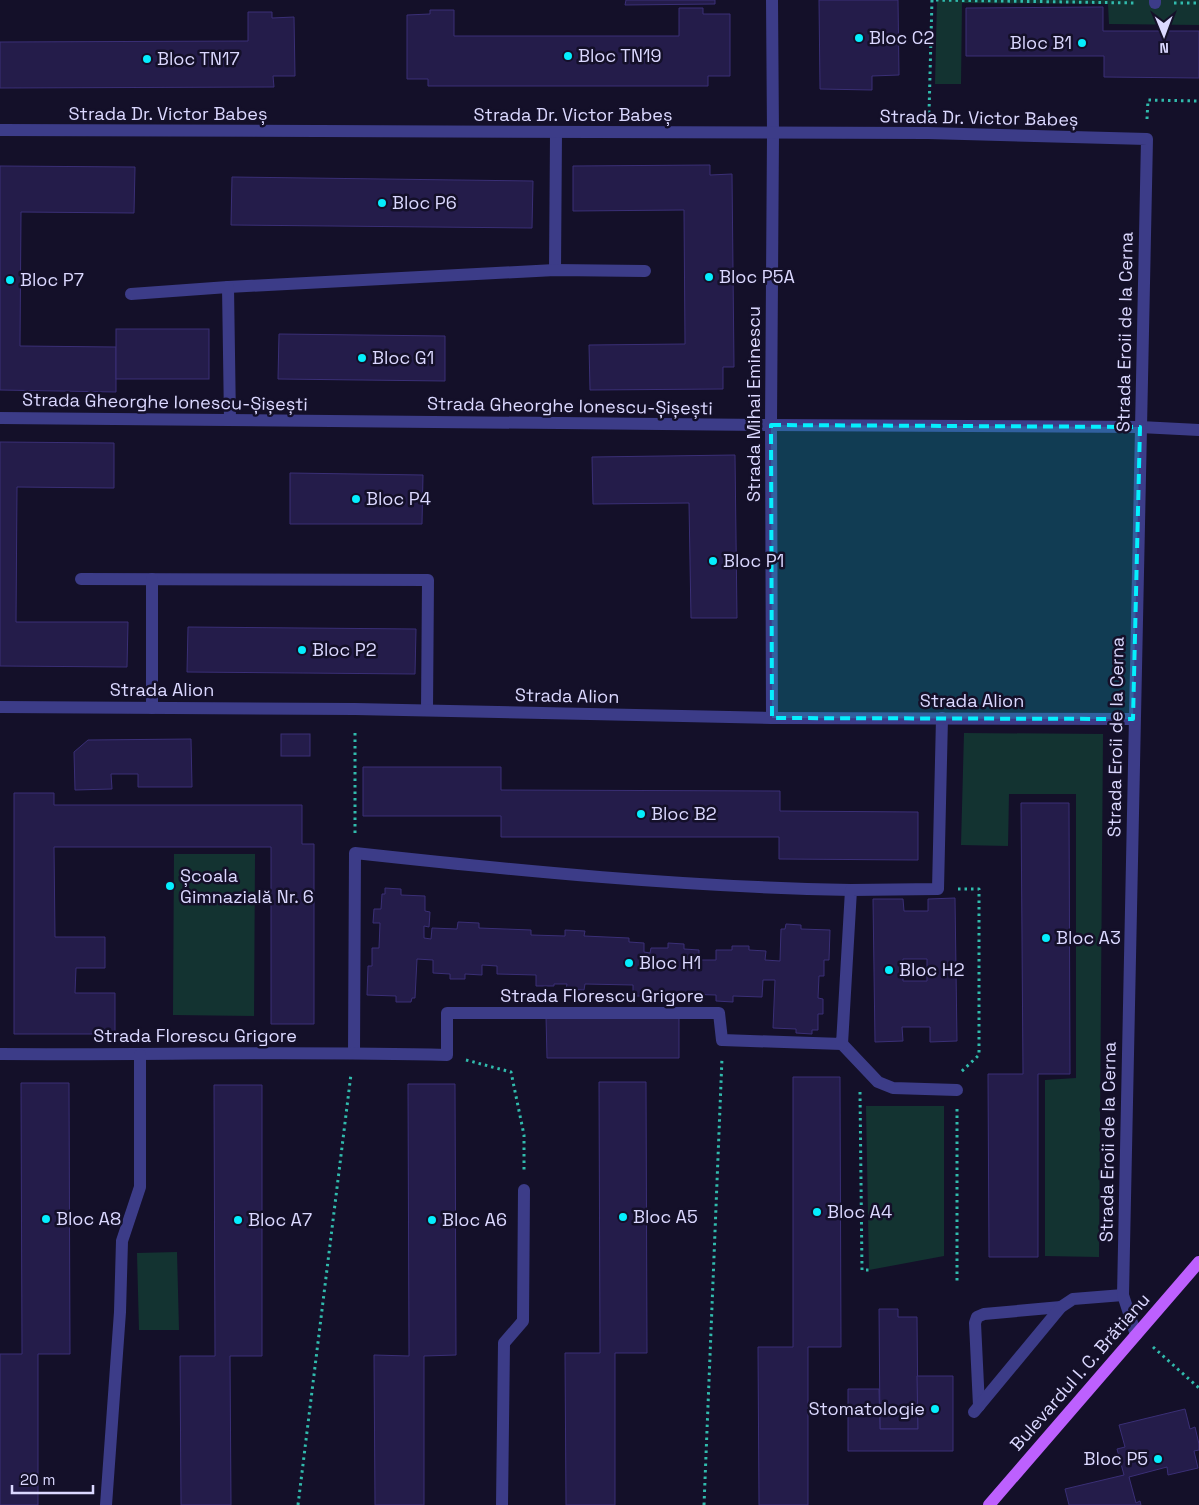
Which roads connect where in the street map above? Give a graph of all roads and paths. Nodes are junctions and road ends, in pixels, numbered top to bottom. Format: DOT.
graph roads {
  1 [pos="772,0"];
  2 [pos="1155,2"];
  3 [pos="1199,4"];
  4 [pos="1199,101"];
  5 [pos="0,130"];
  6 [pos="556,133"];
  7 [pos="928,133"];
  8 [pos="773,134"];
  9 [pos="1147,139"];
  10 [pos="555,270"];
  11 [pos="646,271"];
  12 [pos="228,287"];
  13 [pos="130,294"];
  14 [pos="0,418"];
  15 [pos="230,420"];
  16 [pos="771,425"];
  17 [pos="1140,427"];
  18 [pos="1199,430"];
  19 [pos="81,579"];
  20 [pos="152,579"];
  21 [pos="0,707"];
  22 [pos="152,708"];
  23 [pos="355,709"];
  24 [pos="427,710"];
  25 [pos="772,718"];
  26 [pos="942,718"];
  27 [pos="1133,719"];
  28 [pos="354,853"];
  29 [pos="938,888"];
  30 [pos="851,890"];
  31 [pos="722,1040"];
  32 [pos="842,1044"];
  33 [pos="354,1053"];
  34 [pos="0,1054"];
  35 [pos="140,1055"];
  36 [pos="448,1055"];
  37 [pos="860,1063"];
  38 [pos="957,1090"];
  39 [pos="524,1190"];
  40 [pos="1199,1262"];
  41 [pos="869,1270"];
  42 [pos="958,1283"];
  43 [pos="1123,1295"];
  44 [pos="1061,1307"];
  45 [pos="1136,1334"];
  46 [pos="1199,1388"];
  47 [pos="106,1505"];
  48 [pos="298,1505"];
  49 [pos="502,1505"];
  50 [pos="704,1505"];
  51 [pos="988,1505"];
  1 -- 8 [label="street, Strada Mihai Eminescu"];
  2 -- 3 [label="path"];
  2 -- 7 [label="path"];
  4 -- 9 [label="path"];
  5 -- 6 [label="street, Strada Dr. Victor Babeș"];
  6 -- 8 [label="street, Strada Dr. Victor Babeș"];
  6 -- 10 [label="street"];
  7 -- 8 [label="street, Strada Dr. Victor Babeș"];
  7 -- 9 [label="street, Strada Dr. Victor Babeș"];
  8 -- 16 [label="street, Strada Mihai Eminescu"];
  9 -- 17 [label="street, Strada Eroii de la Cerna"];
  10 -- 11 [label="street"];
  10 -- 12 [label="street"];
  12 -- 13 [label="street"];
  12 -- 15 [label="street"];
  14 -- 15 [label="street, Strada Gheorghe Ionescu-Șișești"];
  15 -- 16 [label="street, Strada Gheorghe Ionescu-Șișești"];
  16 -- 17 [label="street, Strada Gheorghe Ionescu-Șișești"];
  16 -- 25 [label="street, Strada Mihai Eminescu"];
  17 -- 18 [label="street, Strada Gheorghe Ionescu-Șișești"];
  17 -- 27 [label="street, Strada Eroii de la Cerna"];
  19 -- 20 [label="street"];
  20 -- 22 [label="street"];
  20 -- 24 [label="street"];
  21 -- 22 [label="street, Strada Alion"];
  22 -- 23 [label="street, Strada Alion"];
  23 -- 24 [label="street, Strada Alion"];
  23 -- 28 [label="path"];
  24 -- 25 [label="street, Strada Alion"];
  25 -- 26 [label="street, Strada Alion"];
  26 -- 27 [label="street, Strada Alion"];
  26 -- 29 [label="street"];
  27 -- 43 [label="street, Strada Eroii de la Cerna"];
  28 -- 30 [label="street"];
  28 -- 33 [label="street"];
  29 -- 30 [label="street"];
  29 -- 38 [label="path"];
  30 -- 32 [label="street"];
  31 -- 32 [label="street"];
  31 -- 36 [label="street, Strada Florescu Grigore"];
  31 -- 50 [label="path"];
  32 -- 37 [label="street"];
  33 -- 35 [label="street, Strada Florescu Grigore"];
  33 -- 36 [label="street, Strada Florescu Grigore"];
  33 -- 48 [label="path"];
  34 -- 35 [label="street, Strada Florescu Grigore"];
  35 -- 47 [label="street"];
  36 -- 39 [label="path"];
  37 -- 38 [label="street"];
  37 -- 41 [label="path"];
  38 -- 42 [label="path"];
  39 -- 49 [label="street"];
  40 -- 45 [label="main road, Bulevardul I. C. Brătianu"];
  43 -- 44 [label="street"];
  43 -- 45 [label="street, Strada Eroii de la Cerna"];
  44 -- 44 [label="street"];
  45 -- 46 [label="path"];
  45 -- 51 [label="main road, Bulevardul I. C. Brătianu"];
}
